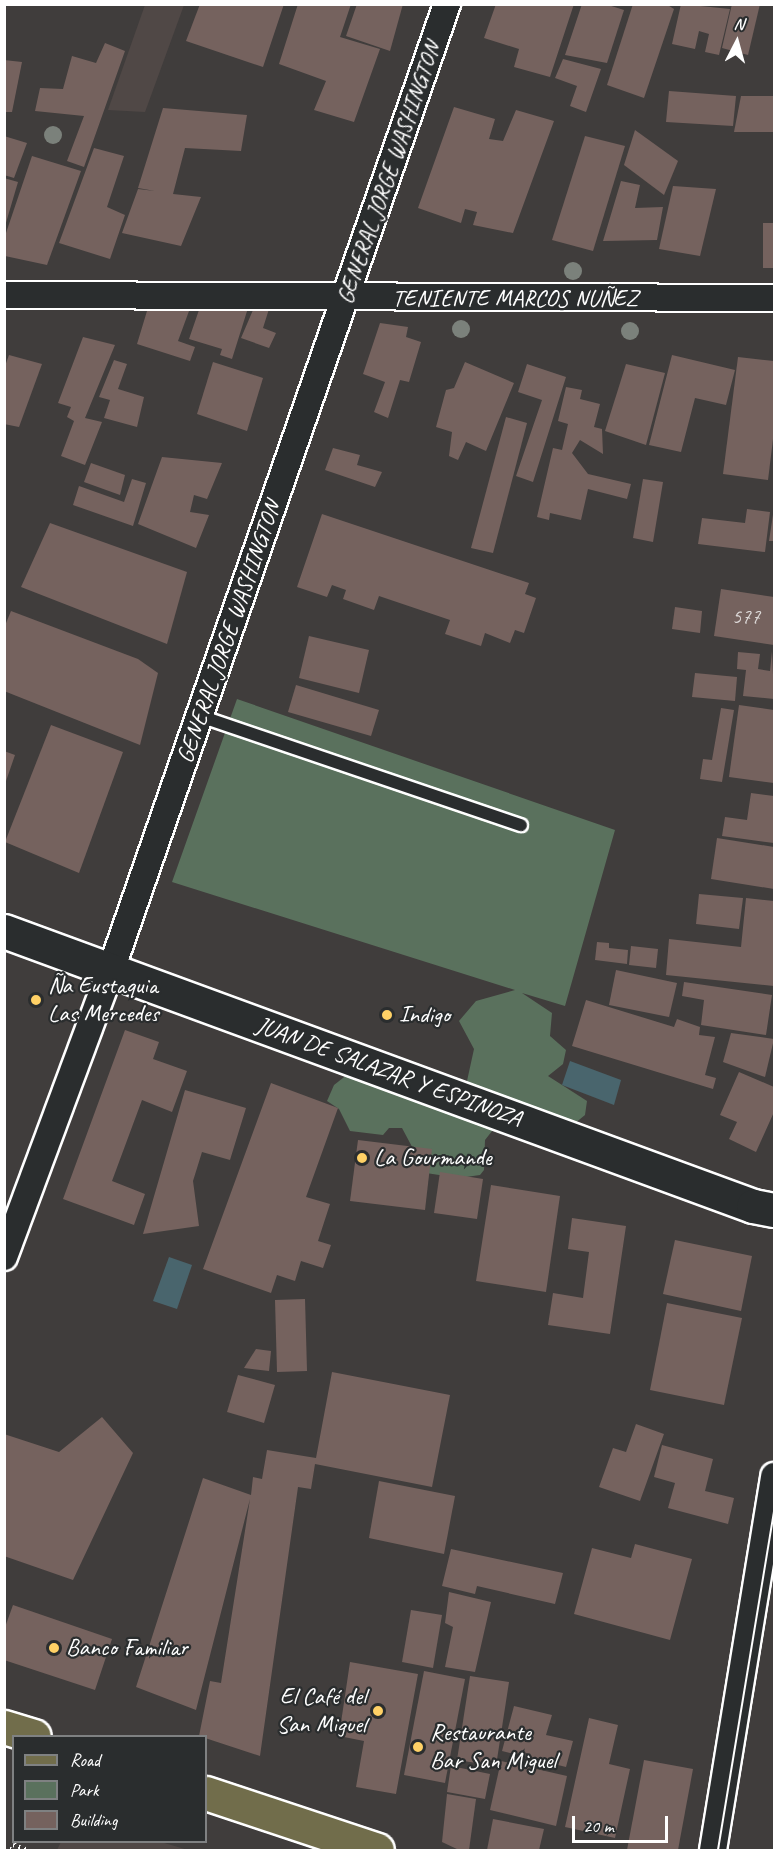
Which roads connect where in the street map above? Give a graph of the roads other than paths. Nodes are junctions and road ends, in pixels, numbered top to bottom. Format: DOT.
graph roads {
  1 [pos="447,4"];
  2 [pos="4,295"];
  3 [pos="774,298"];
  4 [pos="345,299"];
  5 [pos="200,716"];
  6 [pos="521,825"];
  7 [pos="4,931"];
  8 [pos="111,970"];
  9 [pos="774,1210"];
  10 [pos="4,1257"];
  11 [pos="774,1476"];
  12 [pos="4,1727"];
  13 [pos="28,1735"];
  14 [pos="207,1793"];
  15 [pos="377,1851"];
  16 [pos="713,1851"];
  1 -- 4 [label="street, GENERAL JORGE WASHINGTON"];
  2 -- 4 [label="street, TENIENTE MARCOS NUÑEZ"];
  3 -- 4 [label="street, TENIENTE MARCOS NUÑEZ"];
  4 -- 5 [label="street, GENERAL JORGE WASHINGTON"];
  5 -- 6 [label="lane"];
  5 -- 8 [label="street, GENERAL JORGE WASHINGTON"];
  7 -- 8 [label="street, JUAN DE SALAZAR Y ESPINOZA"];
  8 -- 9 [label="street, JUAN DE SALAZAR Y ESPINOZA"];
  8 -- 10 [label="street, GENERAL JORGE WASHINGTON"];
  11 -- 16 [label="street"];
  12 -- 13 [label="main road"];
  14 -- 15 [label="main road"];
}
